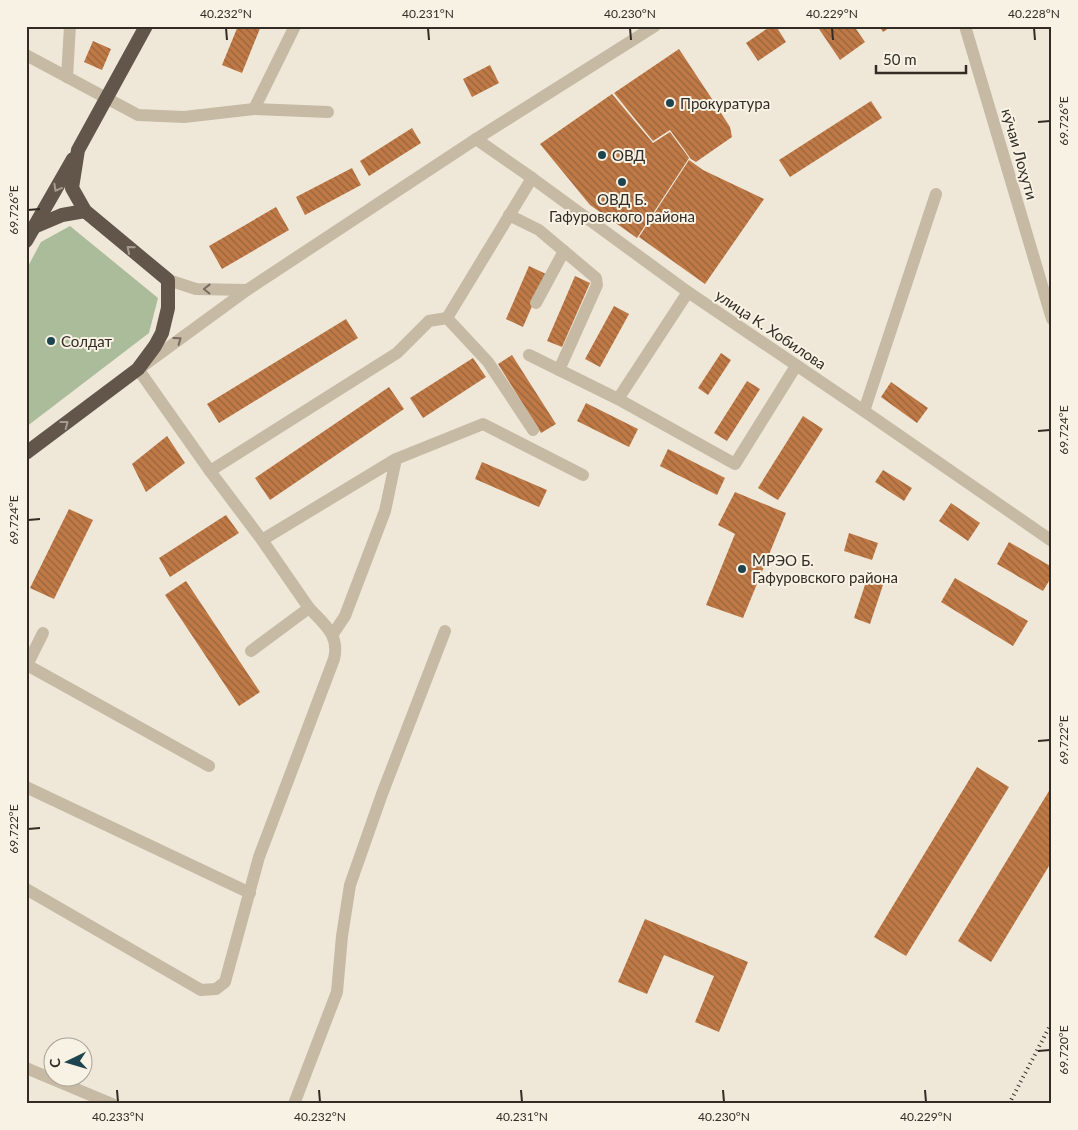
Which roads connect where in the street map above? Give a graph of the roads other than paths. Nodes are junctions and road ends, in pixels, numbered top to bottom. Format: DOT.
graph roads {
  1 [pos="70,26"];
  2 [pos="146,26"];
  3 [pos="295,26"];
  4 [pos="656,26"];
  5 [pos="965,26"];
  6 [pos="26,55"];
  7 [pos="67,77"];
  8 [pos="108,98"];
  9 [pos="254,109"];
  10 [pos="328,112"];
  11 [pos="476,139"];
  12 [pos="78,150"];
  13 [pos="532,178"];
  14 [pos="936,194"];
  15 [pos="85,211"];
  16 [pos="509,215"];
  17 [pos="36,226"];
  18 [pos="26,241"];
  19 [pos="564,251"];
  20 [pos="168,280"];
  21 [pos="247,290"];
  22 [pos="688,292"];
  23 [pos="536,303"];
  24 [pos="447,318"];
  25 [pos="1052,319"];
  26 [pos="529,354"];
  27 [pos="796,366"];
  28 [pos="138,369"];
  29 [pos="559,370"];
  30 [pos="618,399"];
  31 [pos="864,411"];
  32 [pos="533,430"];
  33 [pos="26,453"];
  34 [pos="396,459"];
  35 [pos="210,471"];
  36 [pos="583,475"];
  37 [pos="262,540"];
  38 [pos="1052,541"];
  39 [pos="309,608"];
  40 [pos="445,631"];
  41 [pos="43,633"];
  42 [pos="333,634"];
  43 [pos="251,651"];
  44 [pos="27,666"];
  45 [pos="210,766"];
  46 [pos="26,787"];
  47 [pos="26,889"];
  48 [pos="250,892"];
  49 [pos="26,1068"];
  50 [pos="113,1103"];
  51 [pos="294,1104"];
  1 -- 7 [label="street"];
  2 -- 8 [label="highway"];
  3 -- 9 [label="street"];
  4 -- 11 [label="street"];
  5 -- 25 [label="street, кӯчаи Лоҳути"];
  6 -- 7 [label="street"];
  7 -- 8 [label="street"];
  8 -- 9 [label="street"];
  8 -- 12 [label="highway"];
  9 -- 10 [label="street"];
  11 -- 13 [label="street, улица К. Хобилова"];
  11 -- 21 [label="street"];
  12 -- 15 [label="highway"];
  12 -- 17 [label="highway, one-way"];
  13 -- 16 [label="street"];
  13 -- 22 [label="street, улица К. Хобилова"];
  14 -- 31 [label="street"];
  15 -- 17 [label="highway"];
  20 -- 15 [label="highway, one-way"];
  16 -- 19 [label="street"];
  16 -- 24 [label="street"];
  17 -- 18 [label="highway"];
  19 -- 23 [label="street"];
  19 -- 29 [label="street"];
  21 -- 20 [label="street, one-way"];
  20 -- 28 [label="highway"];
  28 -- 21 [label="street, one-way"];
  22 -- 27 [label="street, улица К. Хобилова"];
  22 -- 30 [label="street"];
  24 -- 32 [label="street"];
  24 -- 35 [label="street"];
  26 -- 29 [label="street"];
  27 -- 30 [label="street"];
  27 -- 31 [label="street, улица К. Хобилова"];
  33 -- 28 [label="highway, one-way"];
  28 -- 35 [label="street"];
  29 -- 30 [label="street"];
  31 -- 38 [label="street, улица К. Хобилова"];
  34 -- 36 [label="street"];
  34 -- 37 [label="street"];
  34 -- 42 [label="street"];
  35 -- 37 [label="street"];
  37 -- 39 [label="street"];
  39 -- 42 [label="street"];
  39 -- 43 [label="street"];
  40 -- 51 [label="street"];
  41 -- 44 [label="street"];
  42 -- 48 [label="street"];
  44 -- 45 [label="street"];
  46 -- 48 [label="street"];
  47 -- 48 [label="street"];
  49 -- 50 [label="street"];
}
